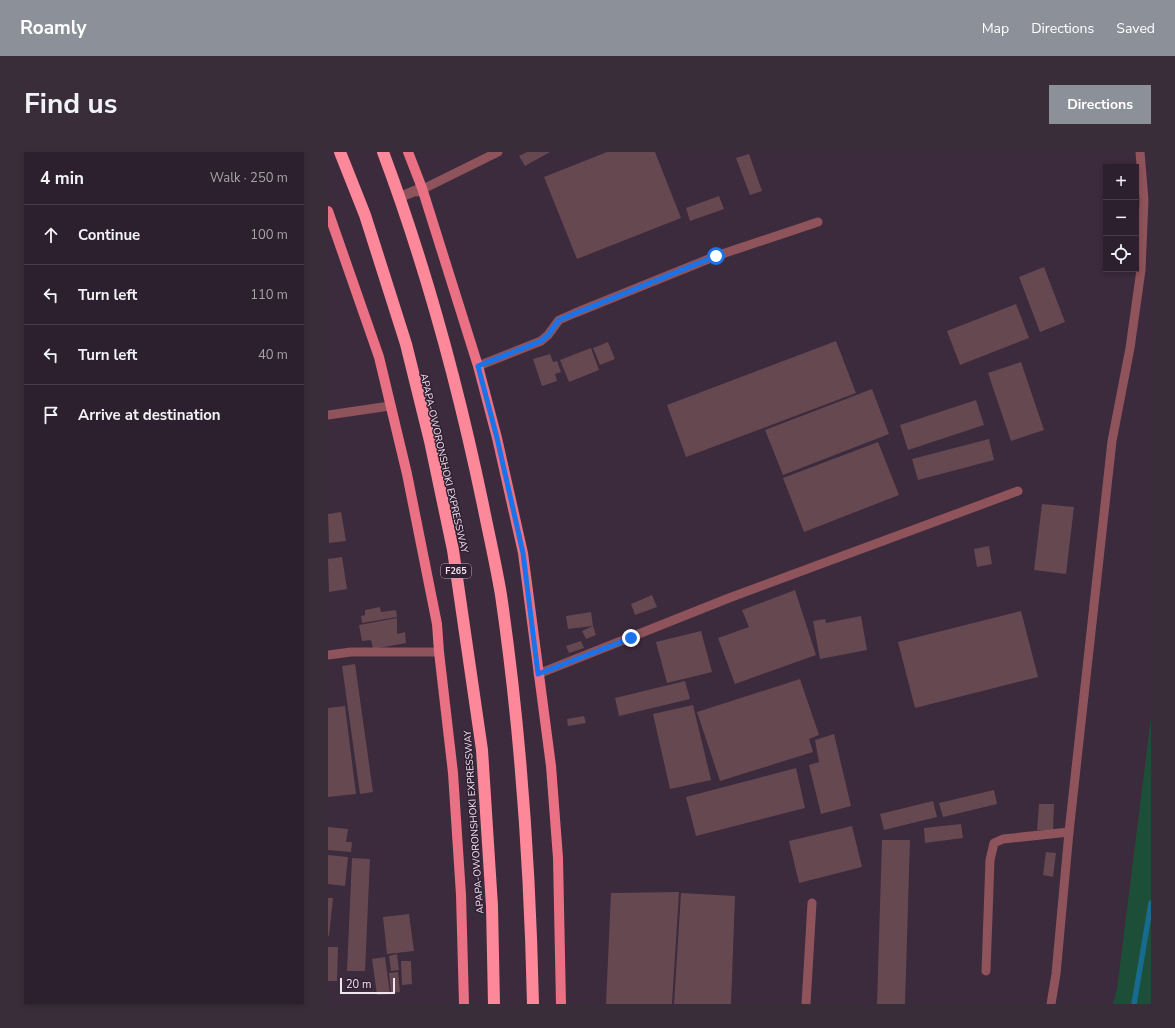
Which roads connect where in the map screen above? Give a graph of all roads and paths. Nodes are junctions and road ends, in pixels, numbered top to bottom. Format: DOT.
graph roads {
  1 [pos="340,152"];
  2 [pos="382,152"];
  3 [pos="408,152"];
  4 [pos="498,152"];
  5 [pos="1140,152"];
  6 [pos="422,188"];
  7 [pos="400,199"];
  8 [pos="328,211"];
  9 [pos="818,222"];
  10 [pos="478,366"];
  11 [pos="390,406"];
  12 [pos="328,415"];
  13 [pos="1018,491"];
  14 [pos="439,652"];
  15 [pos="328,655"];
  16 [pos="538,674"];
  17 [pos="1069,832"];
  18 [pos="812,903"];
  19 [pos="986,971"];
  20 [pos="464,1004"];
  21 [pos="494,1004"];
  22 [pos="533,1004"];
  23 [pos="561,1004"];
  24 [pos="806,1004"];
  25 [pos="1051,1004"];
  1 -- 21 [label="highway, APAPA-OWORONSHOKI EXPRESSWAY / F265"];
  2 -- 7 [label="highway"];
  3 -- 6 [label="main road"];
  4 -- 6 [label="lane"];
  5 -- 17 [label="lane"];
  6 -- 7 [label="street"];
  6 -- 10 [label="main road"];
  7 -- 22 [label="highway"];
  8 -- 11 [label="main road, APAPA-OWORONSHOKI EXPRESSWAY"];
  9 -- 10 [label="lane"];
  10 -- 16 [label="main road"];
  11 -- 12 [label="lane"];
  11 -- 14 [label="main road, APAPA-OWORONSHOKI EXPRESSWAY"];
  13 -- 16 [label="lane"];
  14 -- 15 [label="lane"];
  14 -- 20 [label="main road, APAPA-OWORONSHOKI EXPRESSWAY"];
  16 -- 23 [label="main road"];
  17 -- 19 [label="lane"];
  17 -- 25 [label="lane"];
  18 -- 24 [label="lane"];
}
